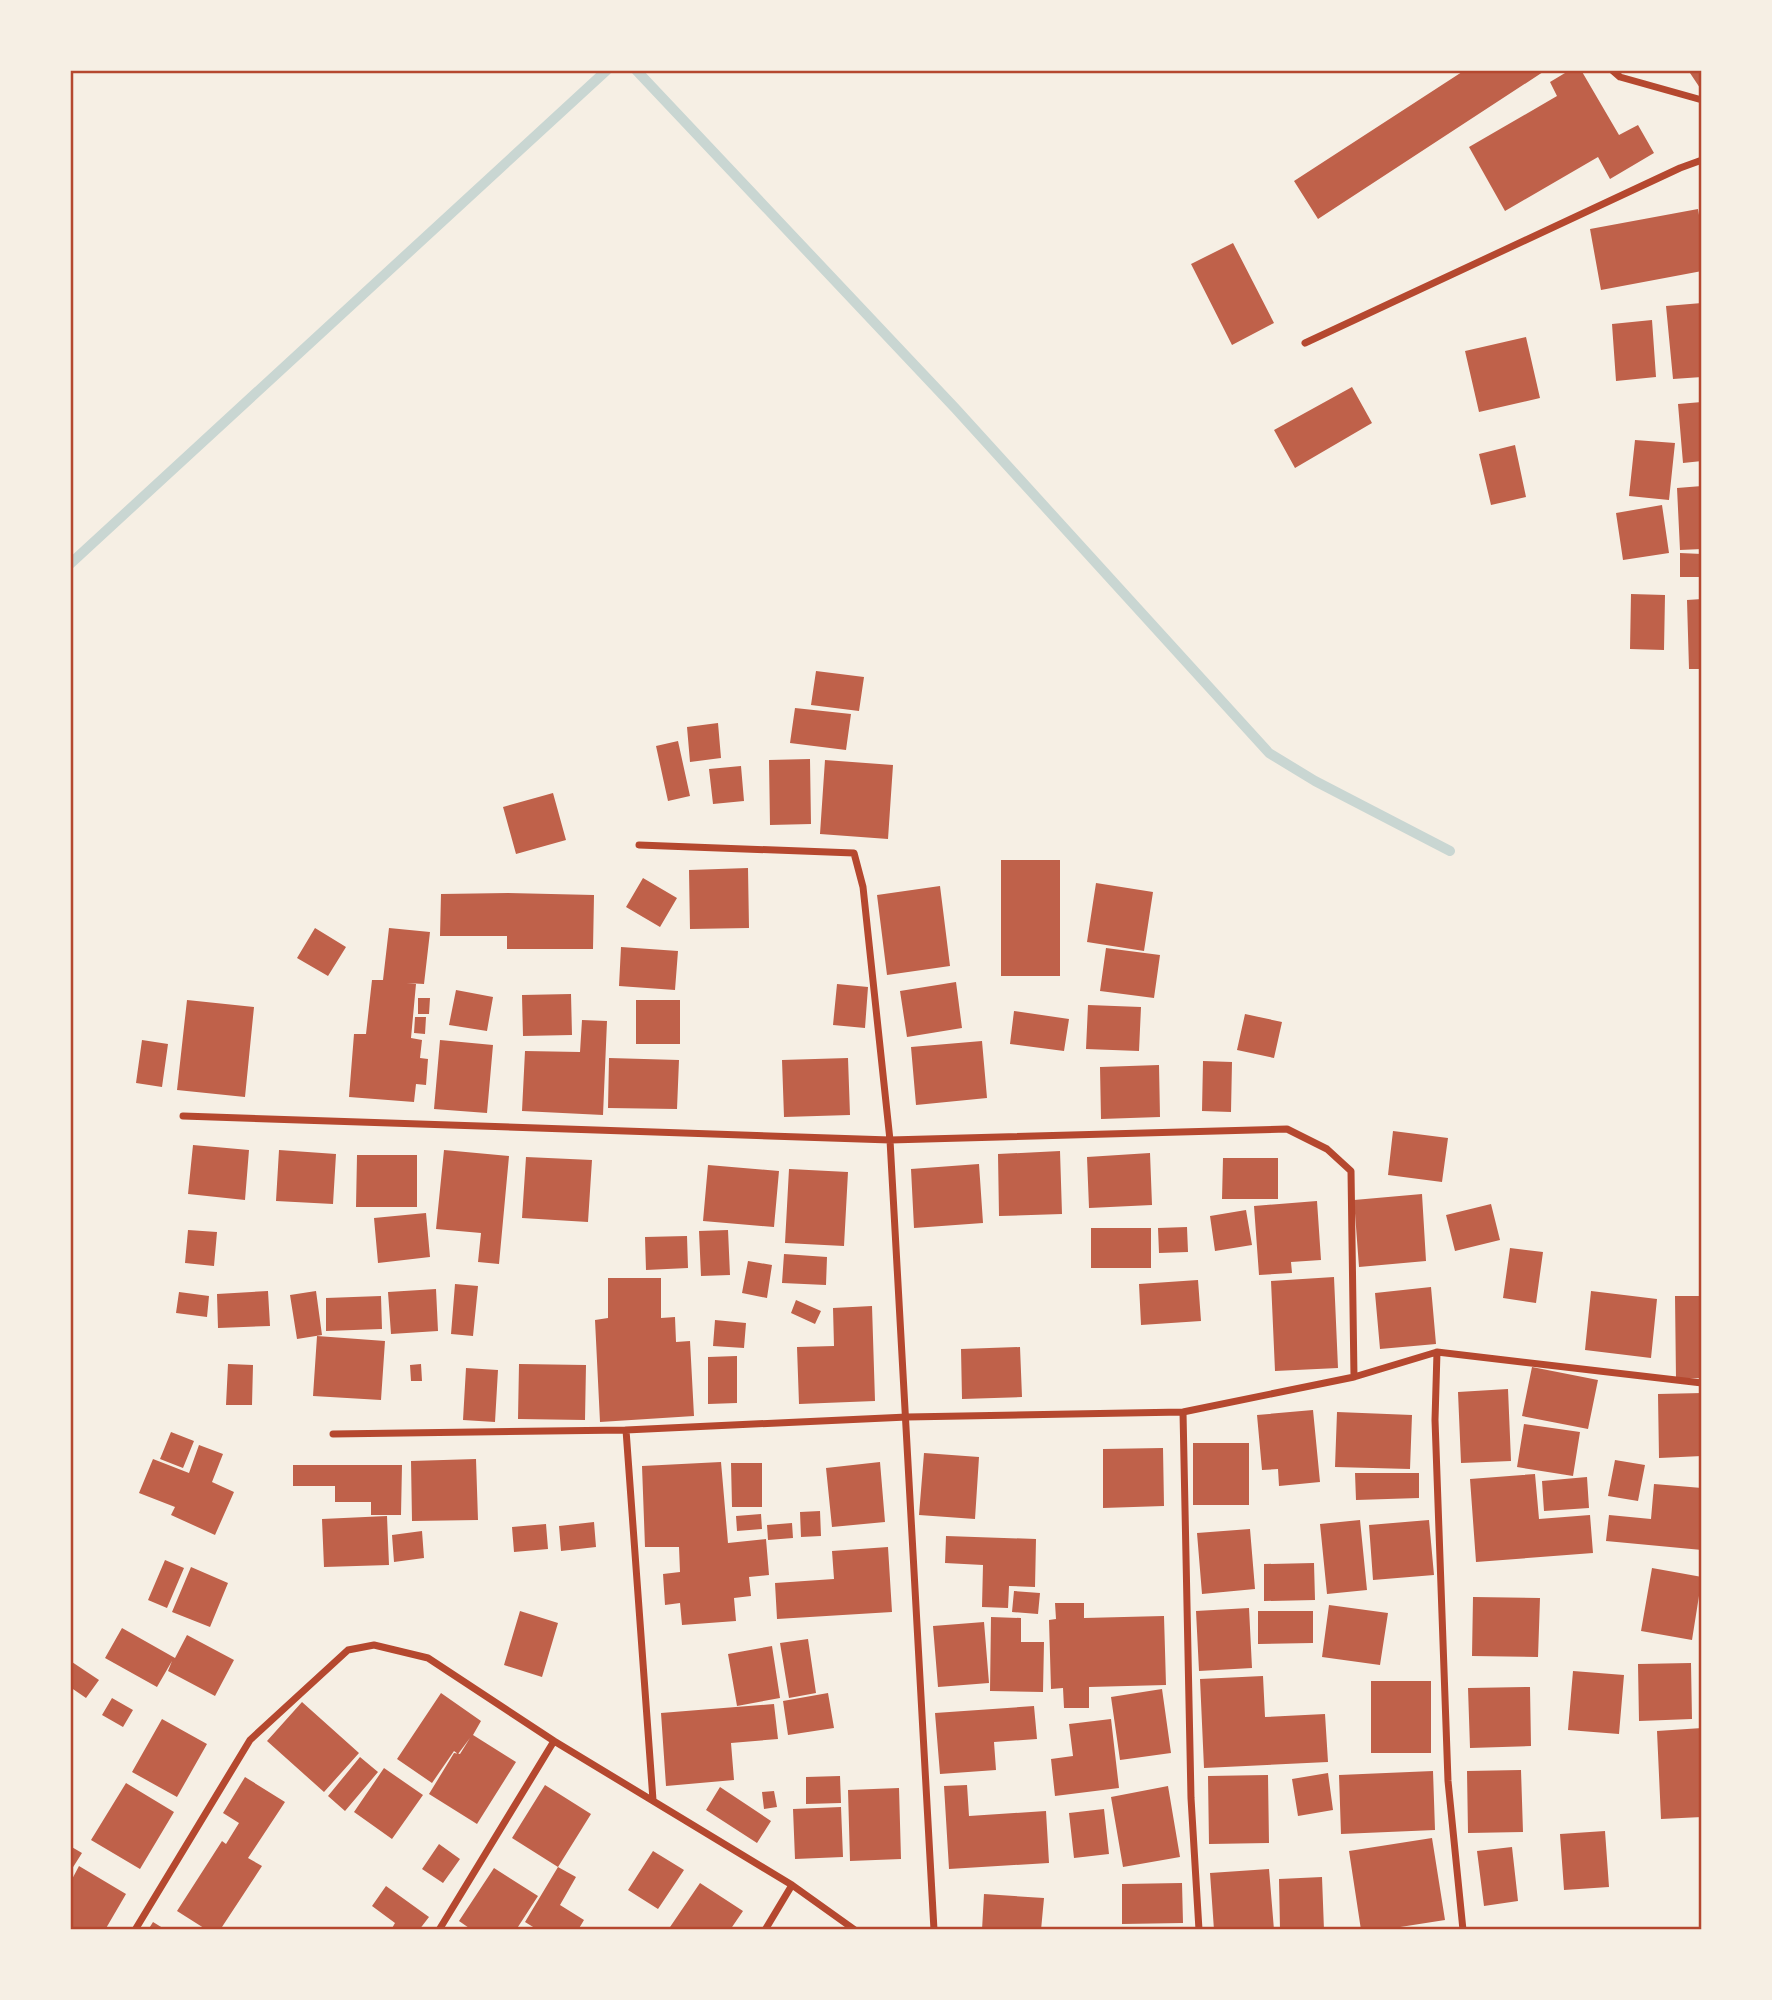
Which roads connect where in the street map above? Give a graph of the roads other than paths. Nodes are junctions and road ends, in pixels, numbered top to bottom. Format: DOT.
graph roads {
  1 [pos="1612,70"];
  2 [pos="1702,100"];
  3 [pos="1702,160"];
  4 [pos="1305,343"];
  5 [pos="639,845"];
  6 [pos="183,1116"];
  7 [pos="890,1140"];
  8 [pos="1437,1352"];
  9 [pos="1354,1377"];
  10 [pos="1702,1383"];
  11 [pos="1183,1412"];
  12 [pos="907,1418"];
  13 [pos="626,1430"];
  14 [pos="333,1434"];
  15 [pos="554,1741"];
  16 [pos="653,1800"];
  17 [pos="792,1885"];
  18 [pos="135,1930"];
  19 [pos="439,1930"];
  20 [pos="765,1930"];
  21 [pos="855,1930"];
  22 [pos="933,1930"];
  23 [pos="1199,1930"];
  24 [pos="1463,1930"];
  1 -- 2 [label="street"];
  3 -- 4 [label="street"];
  5 -- 7 [label="street"];
  6 -- 7 [label="street"];
  7 -- 9 [label="street"];
  7 -- 12 [label="street"];
  8 -- 9 [label="street"];
  8 -- 10 [label="street"];
  8 -- 24 [label="street"];
  9 -- 11 [label="street"];
  11 -- 12 [label="street"];
  11 -- 23 [label="street"];
  12 -- 13 [label="street"];
  12 -- 22 [label="street"];
  13 -- 14 [label="street"];
  13 -- 16 [label="street"];
  15 -- 16 [label="street"];
  15 -- 18 [label="street"];
  15 -- 19 [label="street"];
  16 -- 17 [label="street"];
  17 -- 20 [label="street"];
  17 -- 21 [label="street"];
}
